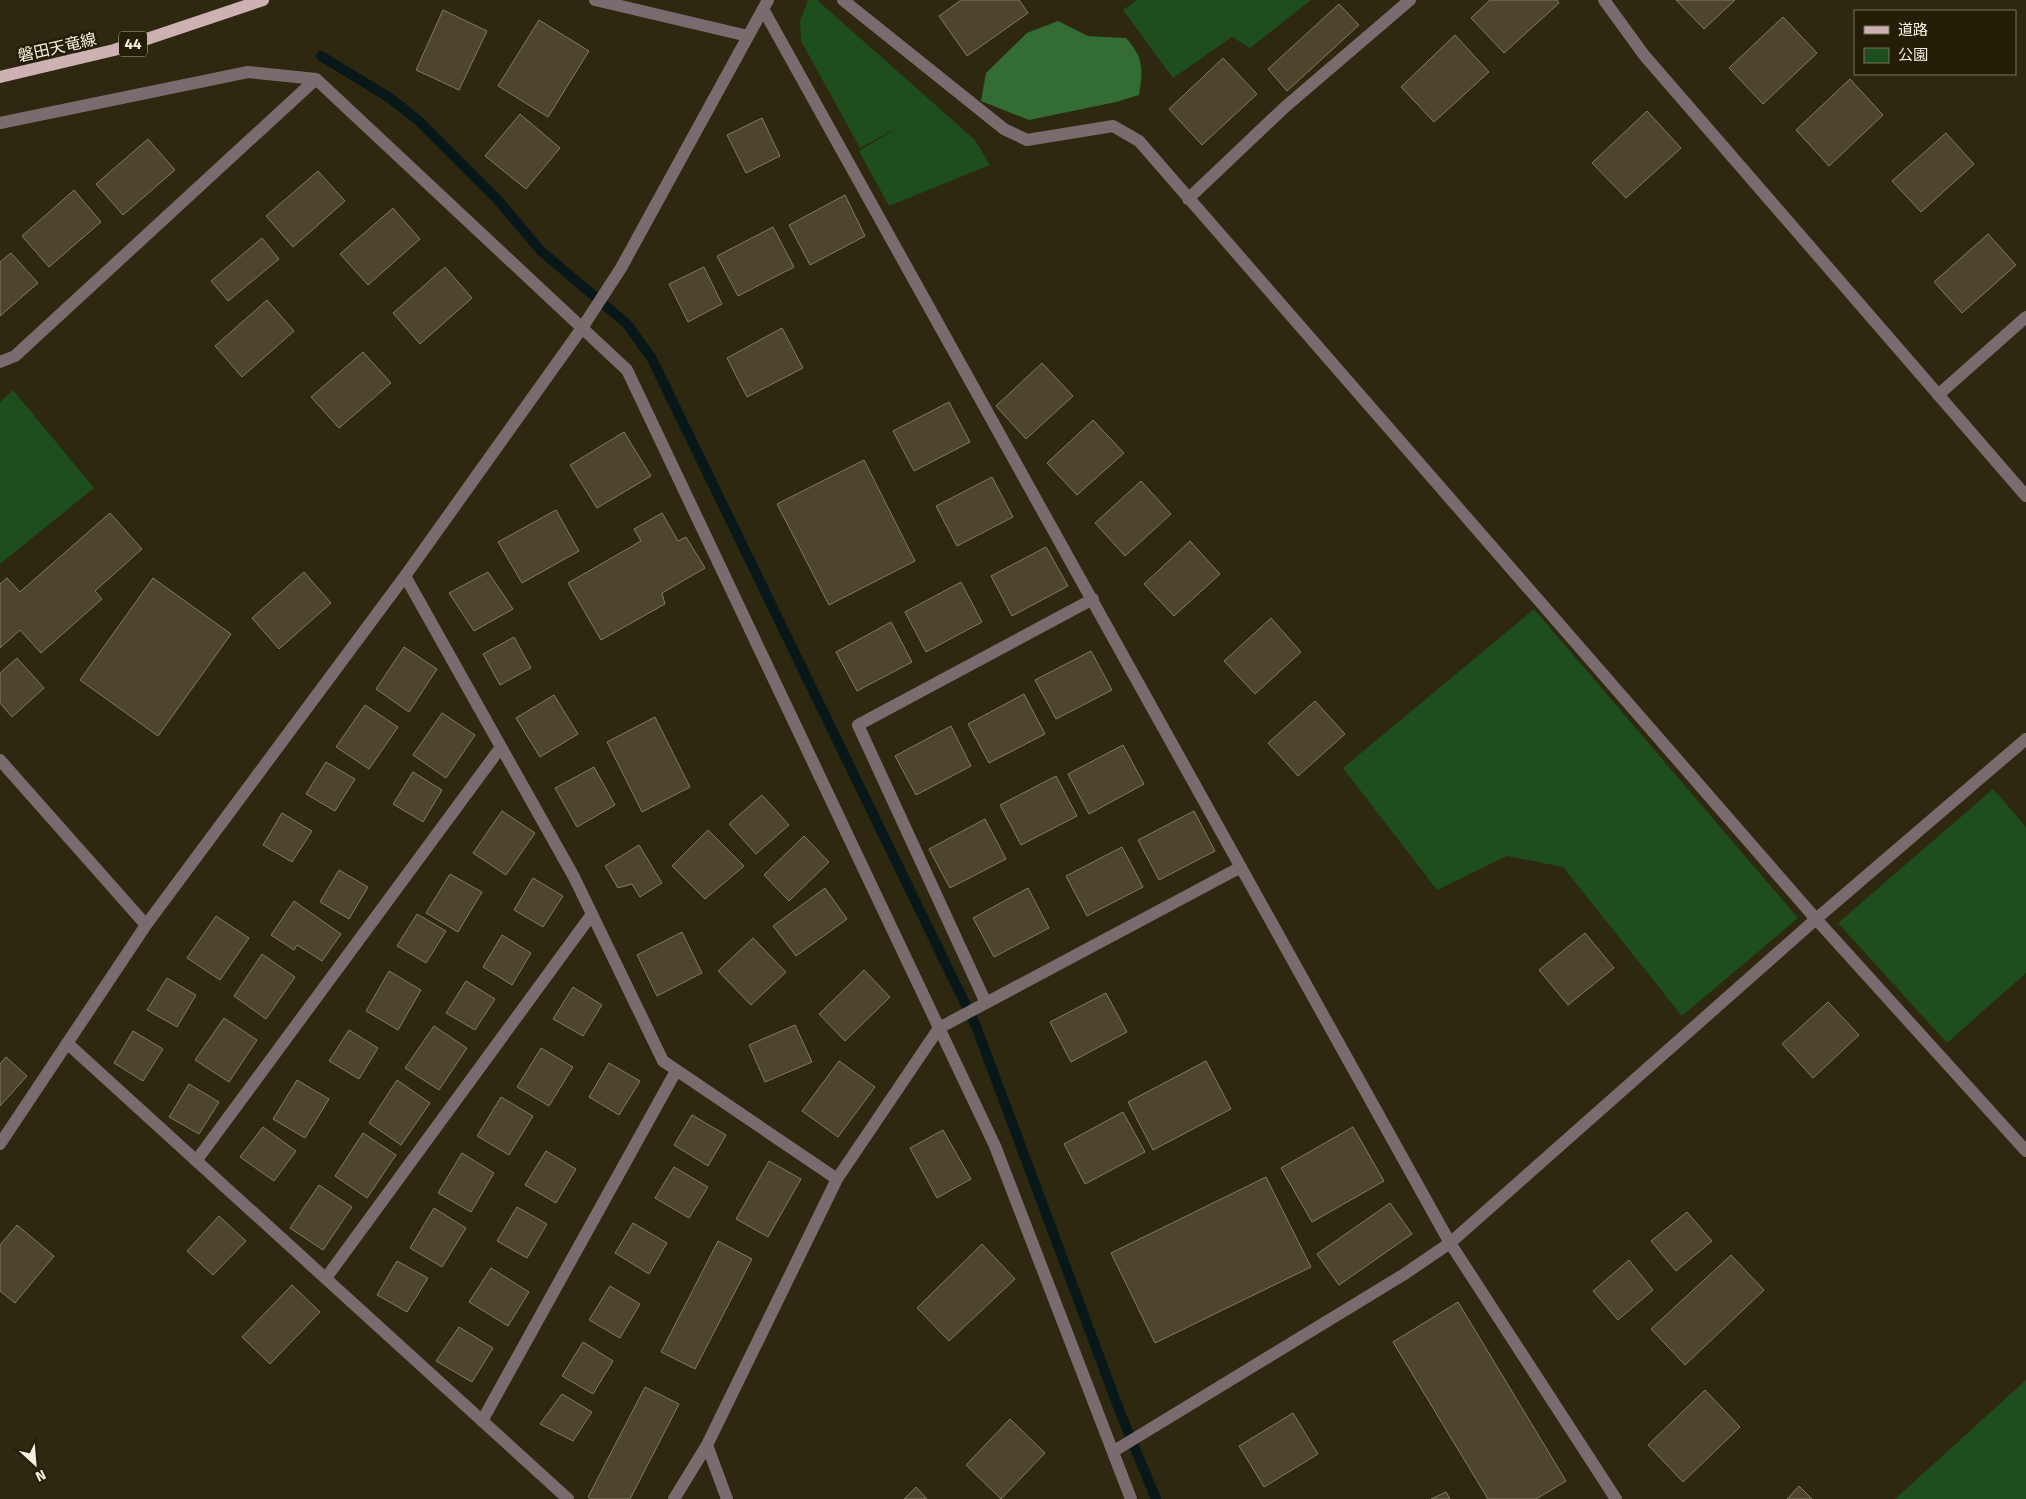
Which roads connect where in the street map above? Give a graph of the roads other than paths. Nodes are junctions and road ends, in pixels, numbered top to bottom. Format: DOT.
graph roads {
  1 [pos="263,0"];
  2 [pos="595,0"];
  3 [pos="843,0"];
  4 [pos="1410,0"];
  5 [pos="1604,0"];
  6 [pos="766,5"];
  7 [pos="748,36"];
  8 [pos="0,77"];
  9 [pos="316,80"];
  10 [pos="0,122"];
  11 [pos="1188,199"];
  12 [pos="2026,317"];
  13 [pos="582,328"];
  14 [pos="0,362"];
  15 [pos="1938,396"];
  16 [pos="2026,496"];
  17 [pos="405,576"];
  18 [pos="1093,599"];
  19 [pos="2026,739"];
  20 [pos="501,747"];
  21 [pos="0,760"];
  22 [pos="1241,867"];
  23 [pos="592,914"];
  24 [pos="1816,919"];
  25 [pos="146,926"];
  26 [pos="986,1003"];
  27 [pos="939,1028"];
  28 [pos="67,1043"];
  29 [pos="676,1070"];
  30 [pos="0,1144"];
  31 [pos="2026,1151"];
  32 [pos="196,1161"];
  33 [pos="837,1179"];
  34 [pos="1450,1244"];
  35 [pos="326,1278"];
  36 [pos="482,1421"];
  37 [pos="707,1445"];
  38 [pos="1114,1451"];
  39 [pos="568,1499"];
  40 [pos="674,1499"];
  41 [pos="727,1499"];
  42 [pos="1131,1499"];
  43 [pos="1616,1499"];
  1 -- 8 [label="main road, 磐田天竜線 / 44"];
  2 -- 7 [label="street"];
  3 -- 11 [label="street"];
  4 -- 11 [label="street"];
  5 -- 15 [label="street"];
  6 -- 7 [label="street"];
  6 -- 18 [label="street"];
  7 -- 13 [label="street"];
  9 -- 10 [label="street"];
  9 -- 13 [label="street"];
  9 -- 14 [label="street"];
  11 -- 24 [label="street"];
  12 -- 15 [label="street"];
  13 -- 17 [label="street"];
  13 -- 27 [label="street"];
  15 -- 16 [label="street"];
  17 -- 20 [label="street"];
  17 -- 25 [label="street"];
  18 -- 22 [label="street"];
  18 -- 26 [label="street"];
  19 -- 24 [label="street"];
  20 -- 23 [label="street"];
  20 -- 32 [label="street"];
  21 -- 25 [label="street"];
  22 -- 26 [label="street"];
  22 -- 34 [label="street"];
  23 -- 29 [label="street"];
  23 -- 35 [label="street"];
  24 -- 31 [label="street"];
  24 -- 34 [label="street"];
  25 -- 28 [label="street"];
  26 -- 27 [label="street"];
  27 -- 33 [label="street"];
  27 -- 38 [label="street"];
  28 -- 30 [label="street"];
  28 -- 32 [label="street"];
  29 -- 33 [label="street"];
  29 -- 36 [label="street"];
  32 -- 35 [label="street"];
  33 -- 37 [label="street"];
  34 -- 38 [label="street"];
  34 -- 43 [label="street"];
  35 -- 36 [label="street"];
  36 -- 39 [label="street"];
  37 -- 40 [label="street"];
  37 -- 41 [label="street"];
  38 -- 42 [label="street"];
}
